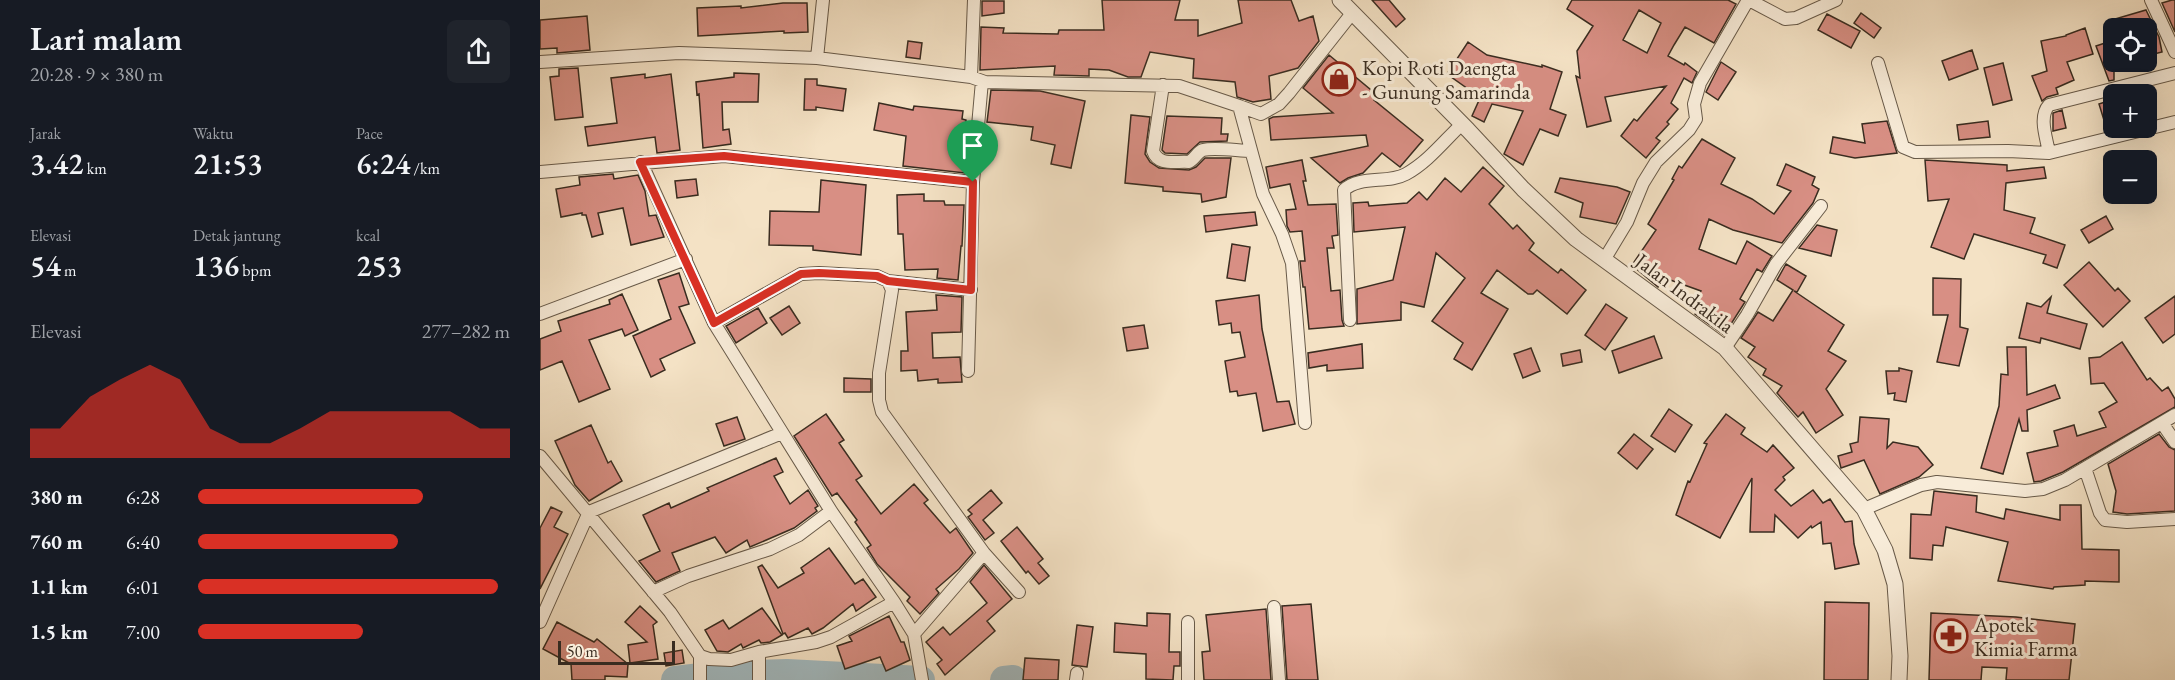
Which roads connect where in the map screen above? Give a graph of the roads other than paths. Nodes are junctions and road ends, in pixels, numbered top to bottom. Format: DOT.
graph roads {
  1 [pos="823,0"];
  2 [pos="974,0"];
  3 [pos="1341,0"];
  4 [pos="1748,0"];
  5 [pos="1836,0"];
  6 [pos="2151,0"];
  7 [pos="1353,12"];
  8 [pos="2175,52"];
  9 [pos="818,58"];
  10 [pos="540,62"];
  11 [pos="1878,63"];
  12 [pos="2175,73"];
  13 [pos="977,79"];
  14 [pos="1163,85"];
  15 [pos="1239,106"];
  16 [pos="2175,122"];
  17 [pos="1462,124"];
  18 [pos="1251,151"];
  19 [pos="2049,153"];
  20 [pos="640,162"];
  21 [pos="540,172"];
  22 [pos="973,182"];
  23 [pos="1821,206"];
  24 [pos="686,259"];
  25 [pos="1604,260"];
  26 [pos="888,281"];
  27 [pos="971,290"];
  28 [pos="540,314"];
  29 [pos="1350,320"];
  30 [pos="714,323"];
  31 [pos="1725,348"];
  32 [pos="968,371"];
  33 [pos="2175,415"];
  34 [pos="1305,423"];
  35 [pos="2162,423"];
  36 [pos="782,433"];
  37 [pos="2175,442"];
  38 [pos="540,456"];
  39 [pos="2085,468"];
  40 [pos="1864,509"];
  41 [pos="831,511"];
  42 [pos="589,512"];
  43 [pos="2175,519"];
  44 [pos="984,553"];
  45 [pos="653,592"];
  46 [pos="1019,592"];
  47 [pos="894,602"];
  48 [pos="1274,607"];
  49 [pos="540,622"];
  50 [pos="1188,622"];
  51 [pos="914,634"];
  52 [pos="759,654"];
  53 [pos="700,658"];
  54 [pos="700,680"];
  55 [pos="759,680"];
  56 [pos="922,680"];
  57 [pos="1188,680"];
  58 [pos="1279,680"];
  59 [pos="1899,680"];
  1 -- 9 [label="street"];
  2 -- 13 [label="street"];
  3 -- 7 [label="street, Jalan Indrakila"];
  4 -- 5 [label="street"];
  4 -- 25 [label="street"];
  6 -- 8 [label="street"];
  7 -- 15 [label="street"];
  7 -- 17 [label="street, Jalan Indrakila"];
  9 -- 10 [label="street"];
  9 -- 13 [label="street"];
  11 -- 19 [label="street"];
  12 -- 19 [label="street"];
  13 -- 14 [label="street"];
  13 -- 22 [label="street"];
  14 -- 15 [label="street"];
  14 -- 18 [label="street"];
  15 -- 18 [label="street"];
  16 -- 19 [label="street"];
  17 -- 25 [label="street, Jalan Indrakila"];
  17 -- 29 [label="street"];
  18 -- 34 [label="street"];
  20 -- 21 [label="street"];
  20 -- 22 [label="street"];
  20 -- 24 [label="street"];
  22 -- 27 [label="street"];
  23 -- 31 [label="street"];
  24 -- 28 [label="street"];
  24 -- 30 [label="street"];
  25 -- 31 [label="street, Jalan Indrakila"];
  26 -- 27 [label="street"];
  26 -- 30 [label="street"];
  26 -- 44 [label="street"];
  27 -- 32 [label="street"];
  30 -- 36 [label="street"];
  31 -- 40 [label="street, Jalan Indrakila"];
  33 -- 35 [label="street"];
  35 -- 37 [label="street"];
  35 -- 39 [label="street"];
  36 -- 41 [label="street"];
  36 -- 42 [label="street"];
  38 -- 42 [label="street"];
  39 -- 40 [label="street"];
  39 -- 43 [label="street"];
  40 -- 59 [label="street, Jalan Indrakila"];
  41 -- 45 [label="street"];
  41 -- 47 [label="street"];
  42 -- 45 [label="street"];
  42 -- 49 [label="street"];
  44 -- 46 [label="street"];
  44 -- 51 [label="street"];
  45 -- 53 [label="street"];
  47 -- 51 [label="street"];
  47 -- 52 [label="street"];
  48 -- 58 [label="street"];
  50 -- 57 [label="street"];
  51 -- 56 [label="street"];
  52 -- 53 [label="street"];
  52 -- 55 [label="street"];
  53 -- 54 [label="street"];
}
